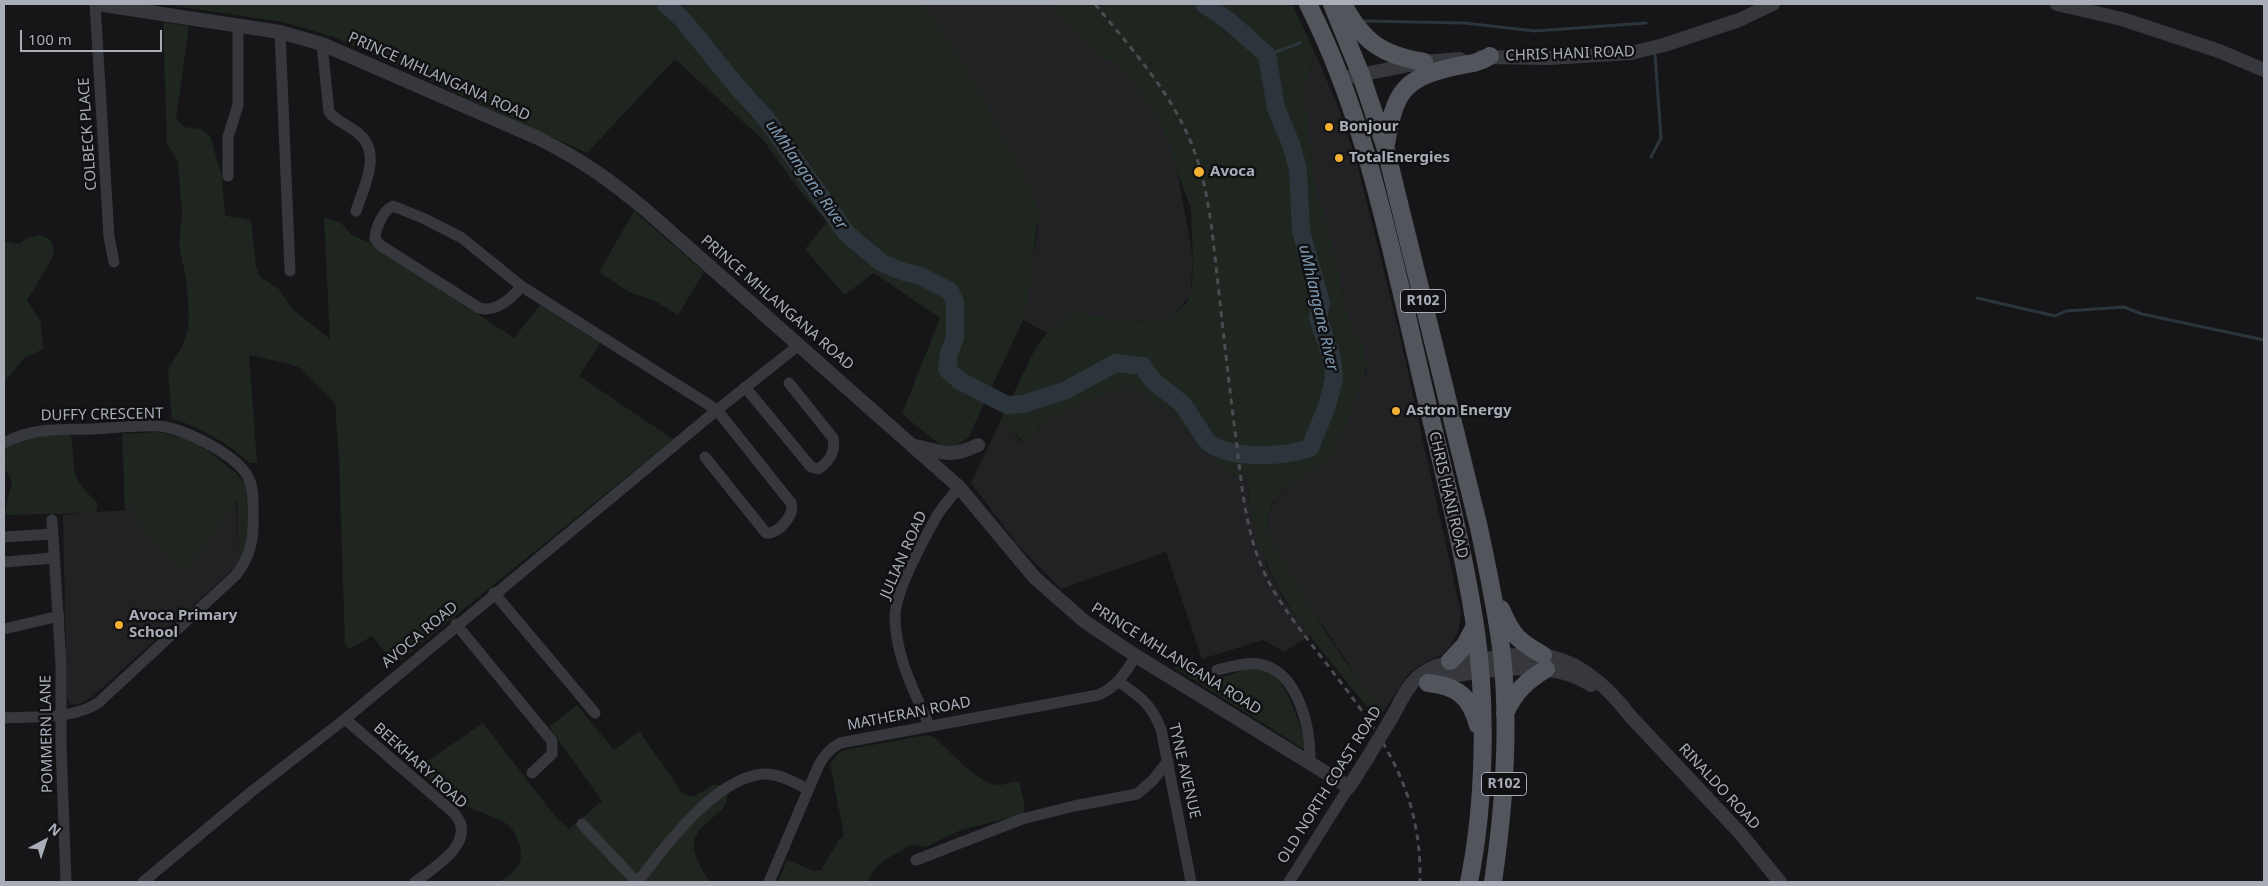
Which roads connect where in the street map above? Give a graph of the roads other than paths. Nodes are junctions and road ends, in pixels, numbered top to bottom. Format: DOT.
graph roads {
  1 [pos="96,4"];
  2 [pos="1308,4"];
  3 [pos="1332,4"];
  4 [pos="1343,4"];
  5 [pos="1773,4"];
  6 [pos="2057,4"];
  7 [pos="238,25"];
  8 [pos="280,32"];
  9 [pos="322,44"];
  10 [pos="1490,56"];
  11 [pos="1424,62"];
  12 [pos="2264,70"];
  13 [pos="1361,75"];
  14 [pos="1340,80"];
  15 [pos="1385,146"];
  16 [pos="228,176"];
  17 [pos="356,211"];
  18 [pos="114,262"];
  19 [pos="290,271"];
  20 [pos="522,286"];
  21 [pos="799,345"];
  22 [pos="789,383"];
  23 [pos="745,387"];
  24 [pos="716,410"];
  25 [pos="4,442"];
  26 [pos="913,445"];
  27 [pos="978,445"];
  28 [pos="705,457"];
  29 [pos="959,487"];
  30 [pos="52,520"];
  31 [pos="52,534"];
  32 [pos="4,537"];
  33 [pos="54,558"];
  34 [pos="4,562"];
  35 [pos="1490,581"];
  36 [pos="494,593"];
  37 [pos="59,616"];
  38 [pos="456,624"];
  39 [pos="1475,626"];
  40 [pos="4,628"];
  41 [pos="1136,656"];
  42 [pos="1450,661"];
  43 [pos="1544,662"];
  44 [pos="1503,664"];
  45 [pos="1479,666"];
  46 [pos="1217,670"];
  47 [pos="1119,682"];
  48 [pos="1428,683"];
  49 [pos="1396,711"];
  50 [pos="595,713"];
  51 [pos="62,714"];
  52 [pos="1504,714"];
  53 [pos="4,718"];
  54 [pos="345,719"];
  55 [pos="929,725"];
  56 [pos="1481,735"];
  57 [pos="1168,760"];
  58 [pos="1310,763"];
  59 [pos="532,773"];
  60 [pos="1349,787"];
  61 [pos="808,789"];
  62 [pos="582,824"];
  63 [pos="916,860"];
  64 [pos="66,882"];
  65 [pos="142,882"];
  66 [pos="415,882"];
  67 [pos="769,882"];
  68 [pos="1191,882"];
  69 [pos="1289,882"];
  70 [pos="1469,882"];
  71 [pos="1493,882"];
  72 [pos="1780,882"];
  1 -- 7 [label="street, PRINCE MHLANGANA ROAD"];
  1 -- 18 [label="street, COLBECK PLACE"];
  2 -- 14 [label="main road, R102"];
  3 -- 13 [label="main road, R102"];
  4 -- 11 [label="main road"];
  5 -- 10 [label="street, CHRIS HANI ROAD"];
  6 -- 12 [label="street"];
  7 -- 8 [label="street, PRINCE MHLANGANA ROAD"];
  7 -- 16 [label="street"];
  8 -- 9 [label="street, PRINCE MHLANGANA ROAD"];
  8 -- 19 [label="street"];
  9 -- 17 [label="street"];
  9 -- 21 [label="street, PRINCE MHLANGANA ROAD"];
  10 -- 11 [label="street, CHRIS HANI ROAD"];
  10 -- 15 [label="main road"];
  11 -- 13 [label="street, CHRIS HANI ROAD"];
  13 -- 14 [label="street, CHRIS HANI ROAD"];
  13 -- 15 [label="main road, CHRIS HANI ROAD / R102"];
  14 -- 39 [label="main road, CHRIS HANI ROAD / R102"];
  15 -- 35 [label="main road, CHRIS HANI ROAD / R102"];
  20 -- 20 [label="street"];
  20 -- 24 [label="street"];
  21 -- 23 [label="street, AVOCA ROAD"];
  21 -- 26 [label="street, PRINCE MHLANGANA ROAD"];
  22 -- 23 [label="street"];
  23 -- 24 [label="street, AVOCA ROAD"];
  24 -- 28 [label="street"];
  24 -- 36 [label="street, AVOCA ROAD"];
  25 -- 51 [label="street, DUFFY CRESCENT"];
  26 -- 27 [label="street"];
  26 -- 29 [label="street, PRINCE MHLANGANA ROAD"];
  29 -- 41 [label="street, PRINCE MHLANGANA ROAD"];
  29 -- 55 [label="street, JULIAN ROAD"];
  30 -- 31 [label="street, POMMERN LANE"];
  31 -- 32 [label="street"];
  31 -- 33 [label="street, POMMERN LANE"];
  33 -- 34 [label="street"];
  33 -- 37 [label="street, POMMERN LANE"];
  35 -- 43 [label="main road"];
  35 -- 44 [label="main road, CHRIS HANI ROAD / R102"];
  36 -- 38 [label="street, AVOCA ROAD"];
  36 -- 50 [label="street"];
  37 -- 40 [label="street"];
  37 -- 51 [label="street, POMMERN LANE"];
  38 -- 54 [label="street, AVOCA ROAD"];
  38 -- 59 [label="street"];
  39 -- 42 [label="main road"];
  39 -- 45 [label="main road, CHRIS HANI ROAD / R102"];
  41 -- 47 [label="street, MATHERAN ROAD"];
  41 -- 58 [label="street, PRINCE MHLANGANA ROAD"];
  42 -- 45 [label="street, OLD NORTH COAST ROAD"];
  42 -- 49 [label="street, OLD NORTH COAST ROAD"];
  43 -- 44 [label="street, RINALDO ROAD"];
  43 -- 52 [label="main road"];
  43 -- 72 [label="street, RINALDO ROAD"];
  44 -- 45 [label="street, RINALDO ROAD"];
  44 -- 52 [label="main road, CHRIS HANI ROAD / R102"];
  45 -- 48 [label="street, OLD NORTH COAST ROAD"];
  45 -- 56 [label="main road, CHRIS HANI ROAD / R102"];
  46 -- 58 [label="street"];
  47 -- 55 [label="street, MATHERAN ROAD"];
  47 -- 57 [label="street, TYNE AVENUE"];
  48 -- 49 [label="street, OLD NORTH COAST ROAD"];
  48 -- 56 [label="main road"];
  49 -- 60 [label="street, OLD NORTH COAST ROAD, bridge"];
  51 -- 53 [label="street, DUFFY CRESCENT"];
  51 -- 64 [label="street, POMMERN LANE"];
  52 -- 71 [label="main road, CHRIS HANI ROAD / R102"];
  54 -- 65 [label="street, AVOCA ROAD"];
  54 -- 66 [label="street, BEEKHARY ROAD"];
  55 -- 61 [label="street, MATHERAN ROAD"];
  56 -- 70 [label="main road, CHRIS HANI ROAD / R102"];
  57 -- 63 [label="street"];
  57 -- 68 [label="street, TYNE AVENUE"];
  58 -- 60 [label="street, PRINCE MHLANGANA ROAD"];
  60 -- 69 [label="street, OLD NORTH COAST ROAD"];
  61 -- 62 [label="street"];
  61 -- 67 [label="street, MATHERAN ROAD"];
}
